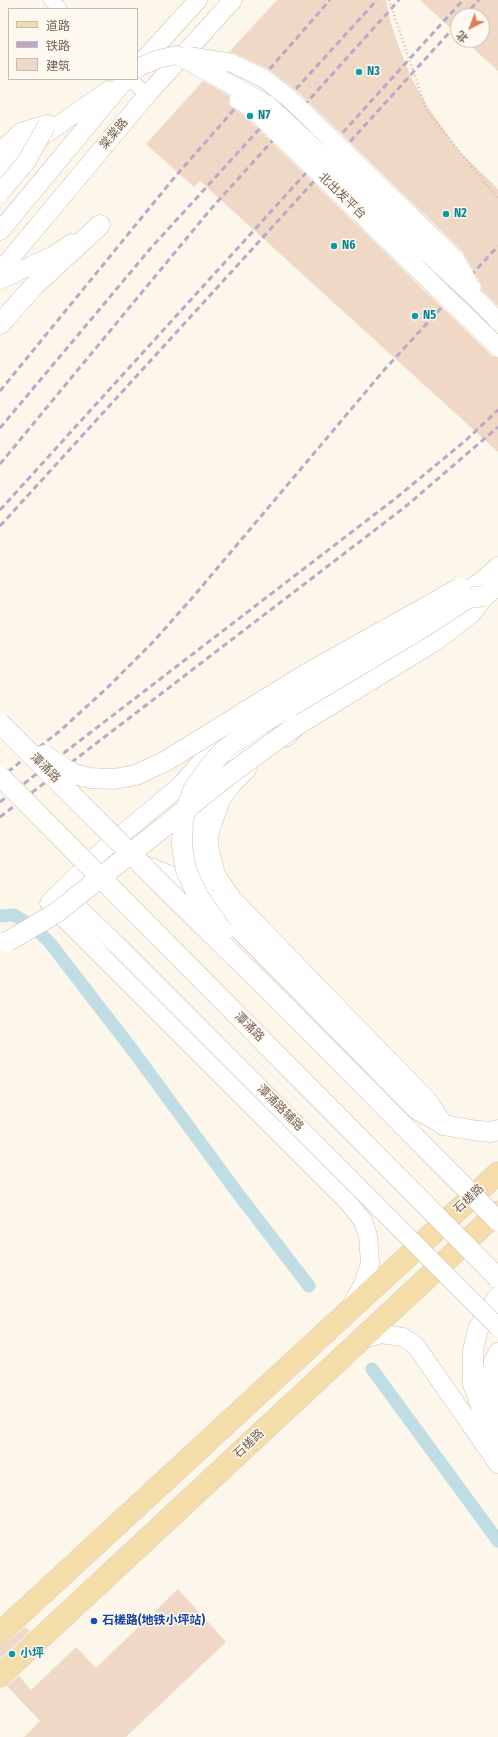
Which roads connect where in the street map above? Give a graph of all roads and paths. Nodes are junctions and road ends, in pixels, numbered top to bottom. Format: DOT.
graph roads {
  1 [pos="51,0"];
  2 [pos="198,0"];
  3 [pos="233,0"];
  4 [pos="389,0"];
  5 [pos="59,8"];
  6 [pos="177,55"];
  7 [pos="138,66"];
  8 [pos="138,67"];
  9 [pos="109,80"];
  10 [pos="124,80"];
  11 [pos="124,80"];
  12 [pos="131,80"];
  13 [pos="147,95"];
  14 [pos="47,125"];
  15 [pos="0,153"];
  16 [pos="0,178"];
  17 [pos="0,193"];
  18 [pos="498,199"];
  19 [pos="100,225"];
  20 [pos="0,231"];
  21 [pos="0,272"];
  22 [pos="0,280"];
  23 [pos="498,321"];
  24 [pos="0,324"];
  25 [pos="498,347"];
  26 [pos="498,565"];
  27 [pos="498,581"];
  28 [pos="460,588"];
  29 [pos="491,591"];
  30 [pos="0,722"];
  31 [pos="297,725"];
  32 [pos="0,776"];
  33 [pos="103,850"];
  34 [pos="62,891"];
  35 [pos="205,895"];
  36 [pos="0,943"];
  37 [pos="283,1004"];
  38 [pos="443,1125"];
  39 [pos="498,1130"];
  40 [pos="498,1172"];
  41 [pos="498,1212"];
  42 [pos="498,1221"];
  43 [pos="498,1278"];
  44 [pos="498,1298"];
  45 [pos="350,1309"];
  46 [pos="498,1327"];
  47 [pos="360,1340"];
  48 [pos="498,1352"];
  49 [pos="498,1429"];
  50 [pos="498,1444"];
  51 [pos="498,1464"];
  52 [pos="0,1633"];
  53 [pos="0,1676"];
  1 -- 5 [label="street"];
  2 -- 7 [label="street"];
  3 -- 13 [label="street, 棠棠路"];
  4 -- 18 [label="path, bridge"];
  6 -- 8 [label="street, bridge"];
  6 -- 23 [label="street, 北出发平台, bridge"];
  6 -- 25 [label="street, 北出发平台, bridge"];
  9 -- 14 [label="street"];
  10 -- 16 [label="street"];
  11 -- 20 [label="street"];
  12 -- 13 [label="street"];
  13 -- 21 [label="street, 棠棠路"];
  14 -- 15 [label="main road"];
  14 -- 17 [label="street, bridge"];
  19 -- 22 [label="street"];
  19 -- 24 [label="main road"];
  26 -- 28 [label="street"];
  26 -- 33 [label="street"];
  27 -- 35 [label="street"];
  28 -- 30 [label="main road, bridge"];
  29 -- 31 [label="main road"];
  29 -- 37 [label="main road, bridge"];
  30 -- 37 [label="main road, 潭涌路, bridge"];
  31 -- 36 [label="main road, bridge"];
  31 -- 38 [label="main road, bridge"];
  32 -- 43 [label="main road, 潭涌路, bridge"];
  33 -- 34 [label="street"];
  33 -- 35 [label="street"];
  34 -- 45 [label="street"];
  34 -- 46 [label="street, 潭涌路辅路, bridge"];
  35 -- 38 [label="street"];
  37 -- 42 [label="main road, 潭涌路, bridge"];
  38 -- 39 [label="main road"];
  40 -- 45 [label="main road, 石槎路"];
  41 -- 47 [label="main road, 石槎路"];
  44 -- 50 [label="main road"];
  45 -- 52 [label="main road, 石槎路"];
  47 -- 51 [label="street"];
  47 -- 53 [label="main road, 石槎路"];
  48 -- 49 [label="street"];
}
